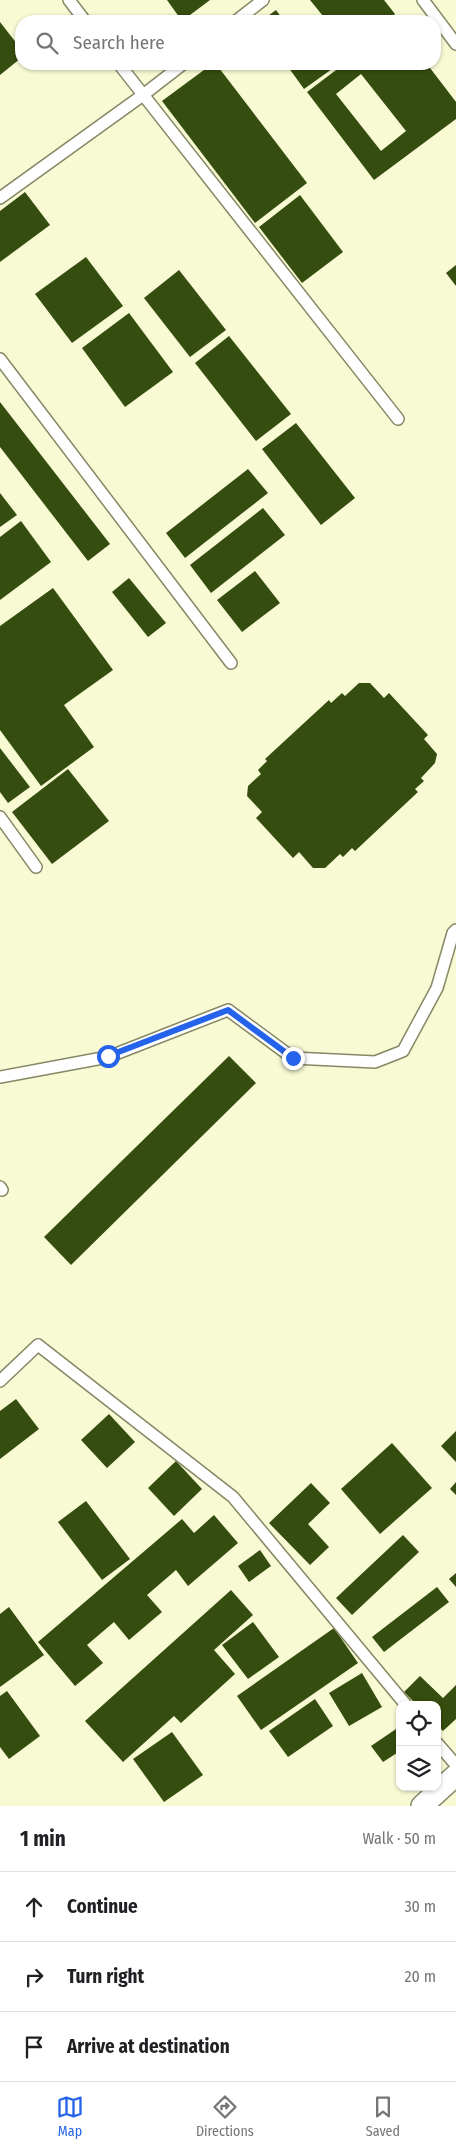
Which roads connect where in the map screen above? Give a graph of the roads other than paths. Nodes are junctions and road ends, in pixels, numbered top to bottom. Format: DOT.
graph roads {
  1 [pos="69,0"];
  2 [pos="263,0"];
  3 [pos="423,0"];
  4 [pos="81,15"];
  5 [pos="244,15"];
  6 [pos="434,15"];
  7 [pos="441,24"];
  8 [pos="456,44"];
  9 [pos="124,70"];
  10 [pos="174,70"];
  11 [pos="143,95"];
  12 [pos="0,198"];
  13 [pos="0,359"];
  14 [pos="398,419"];
  15 [pos="231,663"];
  16 [pos="0,817"];
  17 [pos="36,867"];
  18 [pos="456,930"];
  19 [pos="0,1077"];
  20 [pos="0,1381"];
  21 [pos="403,1701"];
  22 [pos="440,1746"];
  23 [pos="456,1765"];
  24 [pos="456,1775"];
  25 [pos="422,1806"];
  1 -- 4 [label="lane"];
  2 -- 5 [label="lane"];
  3 -- 6 [label="lane"];
  7 -- 8 [label="lane"];
  9 -- 11 [label="lane"];
  10 -- 11 [label="lane"];
  11 -- 12 [label="lane"];
  11 -- 14 [label="lane"];
  13 -- 15 [label="lane"];
  16 -- 17 [label="lane"];
  18 -- 19 [label="lane"];
  20 -- 21 [label="lane"];
  22 -- 23 [label="lane"];
  24 -- 25 [label="street"];
}
